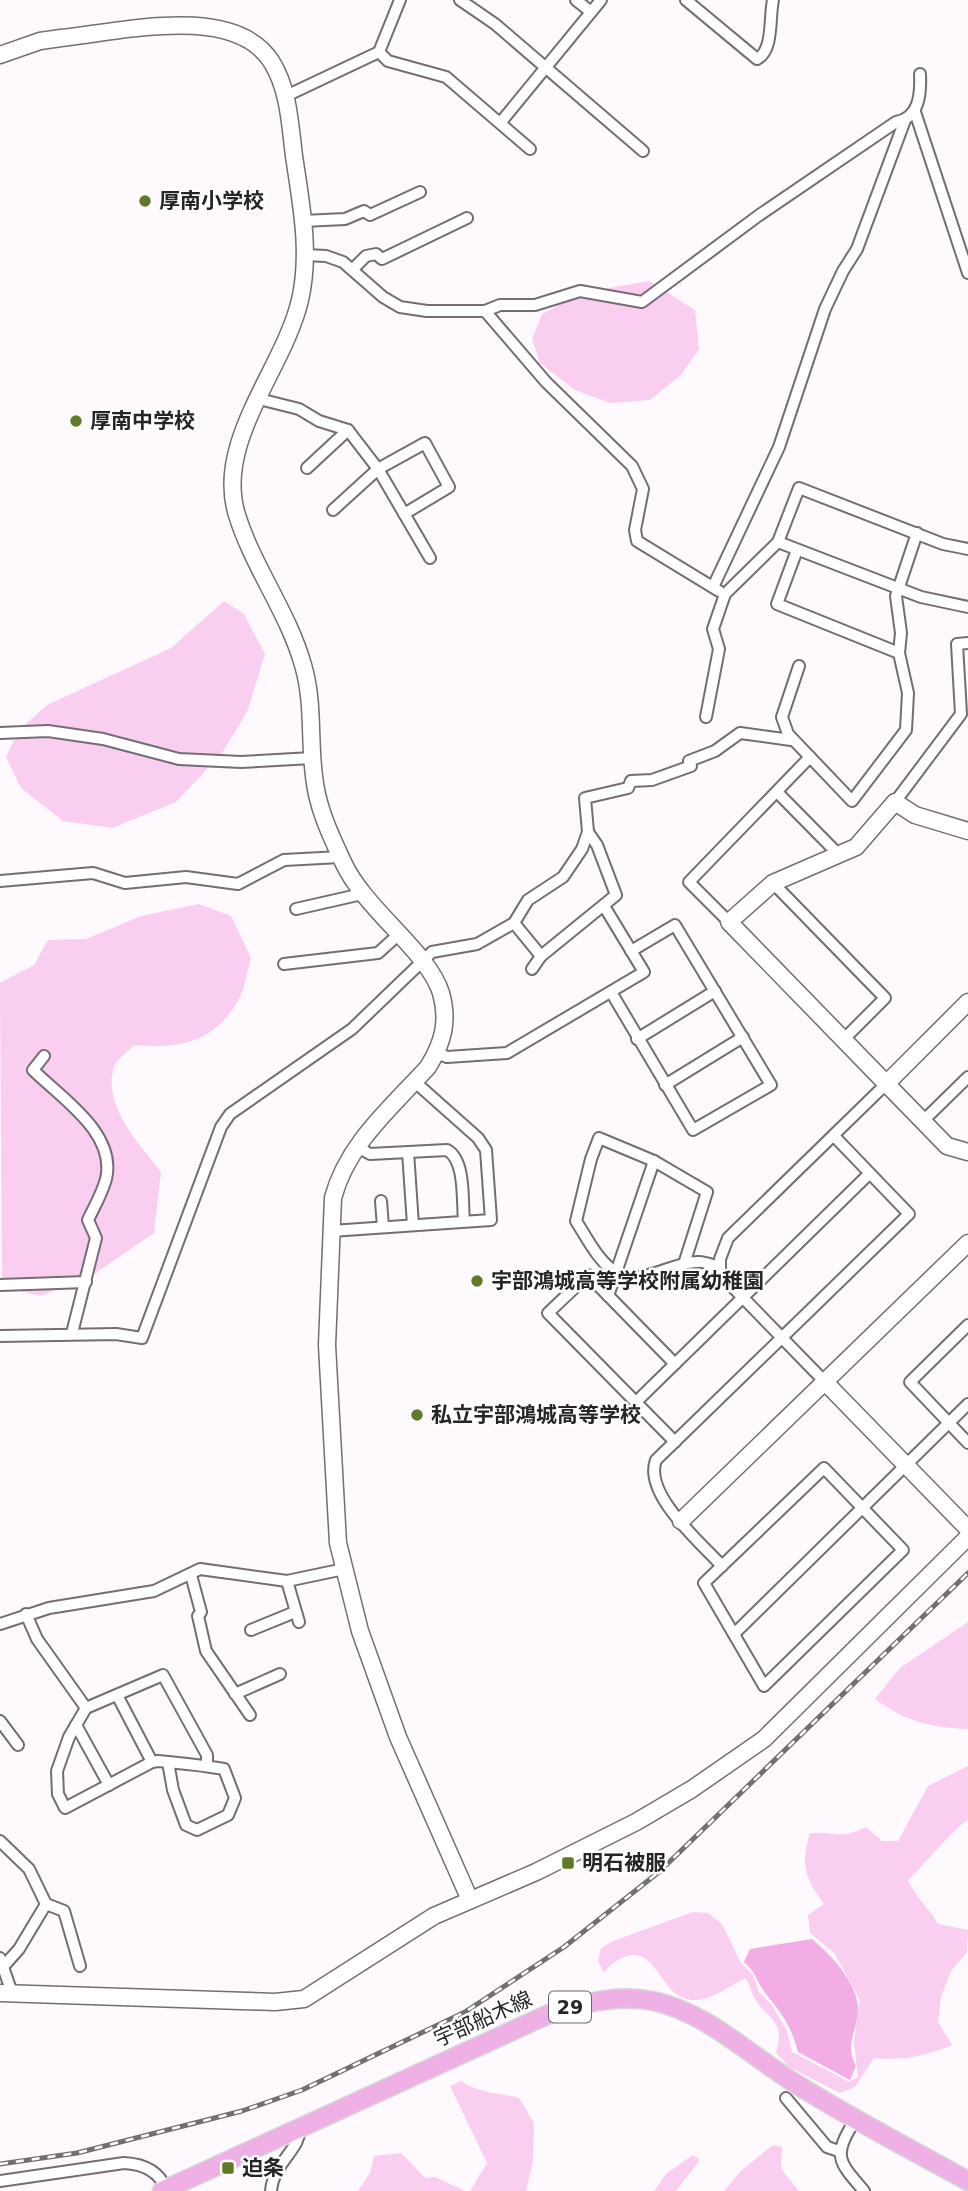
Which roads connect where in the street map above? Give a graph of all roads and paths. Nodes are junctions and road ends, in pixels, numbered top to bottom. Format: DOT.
graph roads {
  1 [pos="400,0"];
  2 [pos="460,0"];
  3 [pos="576,0"];
  4 [pos="601,0"];
  5 [pos="686,0"];
  6 [pos="773,0"];
  7 [pos="473,3"];
  8 [pos="591,12"];
  9 [pos="379,52"];
  10 [pos="0,55"];
  11 [pos="546,68"];
  12 [pos="920,74"];
  13 [pos="286,96"];
  14 [pos="915,112"];
  15 [pos="905,120"];
  16 [pos="501,122"];
  17 [pos="530,149"];
  18 [pos="643,151"];
  19 [pos="420,192"];
  20 [pos="467,218"];
  21 [pos="303,220"];
  22 [pos="305,255"];
  23 [pos="353,269"];
  24 [pos="968,273"];
  25 [pos="485,311"];
  26 [pos="259,399"];
  27 [pos="348,430"];
  28 [pos="307,468"];
  29 [pos="378,468"];
  30 [pos="332,510"];
  31 [pos="404,514"];
  32 [pos="917,533"];
  33 [pos="778,542"];
  34 [pos="968,549"];
  35 [pos="797,550"];
  36 [pos="430,558"];
  37 [pos="713,587"];
  38 [pos="898,589"];
  39 [pos="725,594"];
  40 [pos="968,607"];
  41 [pos="968,643"];
  42 [pos="899,653"];
  43 [pos="799,666"];
  44 [pos="706,717"];
  45 [pos="0,733"];
  46 [pos="791,740"];
  47 [pos="810,757"];
  48 [pos="312,758"];
  49 [pos="776,792"];
  50 [pos="895,802"];
  51 [pos="968,829"];
  52 [pos="588,832"];
  53 [pos="839,856"];
  54 [pos="340,857"];
  55 [pos="0,881"];
  56 [pos="773,883"];
  57 [pos="362,894"];
  58 [pos="604,906"];
  59 [pos="296,909"];
  60 [pos="729,922"];
  61 [pos="514,923"];
  62 [pos="398,935"];
  63 [pos="631,951"];
  64 [pos="541,956"];
  65 [pos="422,962"];
  66 [pos="284,964"];
  67 [pos="532,969"];
  68 [pos="715,991"];
  69 [pos="611,992"];
  70 [pos="968,1002"];
  71 [pos="743,1037"];
  72 [pos="637,1039"];
  73 [pos="844,1039"];
  74 [pos="437,1053"];
  75 [pos="44,1056"];
  76 [pos="968,1077"];
  77 [pos="415,1082"];
  78 [pos="886,1084"];
  79 [pos="665,1085"];
  80 [pos="923,1121"];
  81 [pos="834,1136"];
  82 [pos="356,1146"];
  83 [pos="408,1152"];
  84 [pos="968,1152"];
  85 [pos="654,1161"];
  86 [pos="869,1174"];
  87 [pos="381,1201"];
  88 [pos="464,1221"];
  89 [pos="413,1225"];
  90 [pos="383,1227"];
  91 [pos="331,1231"];
  92 [pos="968,1242"];
  93 [pos="684,1264"];
  94 [pos="719,1267"];
  95 [pos="618,1274"];
  96 [pos="86,1282"];
  97 [pos="0,1285"];
  98 [pos="608,1296"];
  99 [pos="743,1298"];
  100 [pos="968,1325"];
  101 [pos="72,1334"];
  102 [pos="0,1336"];
  103 [pos="783,1339"];
  104 [pos="675,1364"];
  105 [pos="824,1381"];
  106 [pos="636,1402"];
  107 [pos="968,1404"];
  108 [pos="948,1423"];
  109 [pos="675,1442"];
  110 [pos="968,1443"];
  111 [pos="906,1465"];
  112 [pos="864,1509"];
  113 [pos="681,1521"];
  114 [pos="968,1529"];
  115 [pos="968,1537"];
  116 [pos="722,1566"];
  117 [pos="344,1569"];
  118 [pos="191,1575"];
  119 [pos="286,1581"];
  120 [pos="26,1614"];
  121 [pos="0,1625"];
  122 [pos="251,1630"];
  123 [pos="734,1634"];
  124 [pos="280,1674"];
  125 [pos="235,1694"];
  126 [pos="117,1695"];
  127 [pos="86,1708"];
  128 [pos="250,1716"];
  129 [pos="0,1721"];
  130 [pos="76,1725"];
  131 [pos="18,1745"];
  132 [pos="152,1762"];
  133 [pos="168,1762"];
  134 [pos="207,1766"];
  135 [pos="109,1785"];
  136 [pos="0,1841"];
  137 [pos="470,1900"];
  138 [pos="46,1904"];
  139 [pos="1,1963"];
  140 [pos="80,1966"];
  141 [pos="6,1993"];
  142 [pos="786,2098"];
  143 [pos="855,2120"];
  144 [pos="299,2127"];
  145 [pos="839,2151"];
  146 [pos="0,2181"];
  147 [pos="968,2181"];
  148 [pos="168,2189"];
  149 [pos="271,2191"];
  150 [pos="864,2191"];
  1 -- 9 [label="street"];
  2 -- 7 [label="street"];
  3 -- 8 [label="street"];
  4 -- 8 [label="street"];
  5 -- 6 [label="street"];
  7 -- 11 [label="street"];
  8 -- 11 [label="street"];
  9 -- 13 [label="street"];
  9 -- 16 [label="street"];
  10 -- 13 [label="street"];
  11 -- 16 [label="street"];
  11 -- 18 [label="street"];
  12 -- 14 [label="street"];
  13 -- 21 [label="street"];
  14 -- 15 [label="street"];
  14 -- 24 [label="street"];
  15 -- 25 [label="street"];
  15 -- 37 [label="street"];
  16 -- 17 [label="street"];
  19 -- 21 [label="street"];
  20 -- 23 [label="street"];
  21 -- 22 [label="street"];
  22 -- 23 [label="street"];
  22 -- 26 [label="street"];
  23 -- 25 [label="street"];
  25 -- 37 [label="street"];
  26 -- 27 [label="street"];
  26 -- 48 [label="street"];
  27 -- 28 [label="street"];
  27 -- 29 [label="street"];
  29 -- 30 [label="street"];
  29 -- 31 [label="street"];
  29 -- 31 [label="street"];
  31 -- 36 [label="street"];
  32 -- 33 [label="street"];
  32 -- 34 [label="street"];
  32 -- 38 [label="street"];
  33 -- 35 [label="street"];
  33 -- 39 [label="street"];
  35 -- 38 [label="street"];
  35 -- 42 [label="street"];
  37 -- 39 [label="street"];
  38 -- 40 [label="street"];
  38 -- 42 [label="street"];
  39 -- 44 [label="street"];
  41 -- 50 [label="street"];
  42 -- 47 [label="street"];
  43 -- 46 [label="street"];
  45 -- 48 [label="street"];
  46 -- 47 [label="street"];
  46 -- 52 [label="street"];
  47 -- 49 [label="street"];
  48 -- 54 [label="street"];
  49 -- 53 [label="street"];
  49 -- 60 [label="street"];
  50 -- 51 [label="street"];
  50 -- 53 [label="street"];
  52 -- 58 [label="street"];
  52 -- 61 [label="street"];
  53 -- 56 [label="street"];
  54 -- 55 [label="street"];
  54 -- 57 [label="street"];
  56 -- 60 [label="street"];
  56 -- 73 [label="street"];
  57 -- 59 [label="street"];
  57 -- 62 [label="street"];
  58 -- 63 [label="street"];
  58 -- 64 [label="street"];
  60 -- 73 [label="street"];
  61 -- 64 [label="street"];
  61 -- 65 [label="street"];
  62 -- 65 [label="street"];
  62 -- 66 [label="street"];
  63 -- 68 [label="street"];
  63 -- 69 [label="street"];
  64 -- 67 [label="street"];
  65 -- 74 [label="street"];
  65 -- 101 [label="street"];
  68 -- 71 [label="street"];
  68 -- 72 [label="street"];
  69 -- 72 [label="street"];
  69 -- 74 [label="street"];
  70 -- 78 [label="street"];
  71 -- 79 [label="street"];
  71 -- 79 [label="street"];
  72 -- 79 [label="street"];
  73 -- 78 [label="street"];
  74 -- 77 [label="street"];
  75 -- 96 [label="street"];
  76 -- 80 [label="street"];
  77 -- 82 [label="street"];
  77 -- 88 [label="street"];
  78 -- 80 [label="street"];
  78 -- 81 [label="street"];
  80 -- 84 [label="street"];
  81 -- 86 [label="street"];
  81 -- 94 [label="street"];
  82 -- 83 [label="street"];
  82 -- 91 [label="street"];
  83 -- 88 [label="street"];
  83 -- 89 [label="street"];
  85 -- 93 [label="street"];
  85 -- 95 [label="street"];
  85 -- 95 [label="street"];
  86 -- 99 [label="street"];
  86 -- 103 [label="street"];
  87 -- 90 [label="street"];
  88 -- 89 [label="street"];
  89 -- 90 [label="street"];
  90 -- 91 [label="street"];
  91 -- 117 [label="street"];
  92 -- 105 [label="street"];
  93 -- 94 [label="street"];
  93 -- 95 [label="street"];
  94 -- 99 [label="street"];
  95 -- 98 [label="street"];
  96 -- 97 [label="street"];
  96 -- 101 [label="street"];
  98 -- 104 [label="street"];
  98 -- 106 [label="street"];
  99 -- 103 [label="street"];
  99 -- 104 [label="street"];
  100 -- 108 [label="street"];
  101 -- 102 [label="street"];
  103 -- 105 [label="street"];
  103 -- 109 [label="street"];
  104 -- 106 [label="street"];
  105 -- 111 [label="street"];
  105 -- 113 [label="street"];
  106 -- 109 [label="street"];
  107 -- 108 [label="street"];
  108 -- 110 [label="street"];
  108 -- 111 [label="street"];
  109 -- 113 [label="street"];
  111 -- 112 [label="street"];
  111 -- 114 [label="street"];
  112 -- 116 [label="street"];
  112 -- 123 [label="street"];
  112 -- 123 [label="street"];
  113 -- 116 [label="street"];
  115 -- 137 [label="street"];
  116 -- 123 [label="street"];
  117 -- 119 [label="street"];
  117 -- 137 [label="street"];
  118 -- 119 [label="street"];
  118 -- 120 [label="street"];
  118 -- 125 [label="street"];
  119 -- 122 [label="street"];
  120 -- 121 [label="street"];
  120 -- 127 [label="street"];
  124 -- 125 [label="street"];
  125 -- 128 [label="street"];
  126 -- 127 [label="street"];
  126 -- 132 [label="street"];
  126 -- 134 [label="street"];
  127 -- 130 [label="street"];
  129 -- 131 [label="street"];
  130 -- 135 [label="street"];
  130 -- 135 [label="street"];
  132 -- 133 [label="street"];
  132 -- 135 [label="street"];
  133 -- 134 [label="street"];
  133 -- 134 [label="street"];
  136 -- 138 [label="street"];
  137 -- 141 [label="street"];
  138 -- 139 [label="street"];
  138 -- 140 [label="street"];
  139 -- 141 [label="street"];
  142 -- 145 [label="street"];
  143 -- 144 [label="main road, 宇部船木線 / 29"];
  143 -- 145 [label="street"];
  143 -- 147 [label="main road, 宇部船木線 / 29"];
  144 -- 148 [label="main road, 宇部船木線 / 29"];
  144 -- 149 [label="street"];
  145 -- 150 [label="street"];
  146 -- 148 [label="street"];
}
